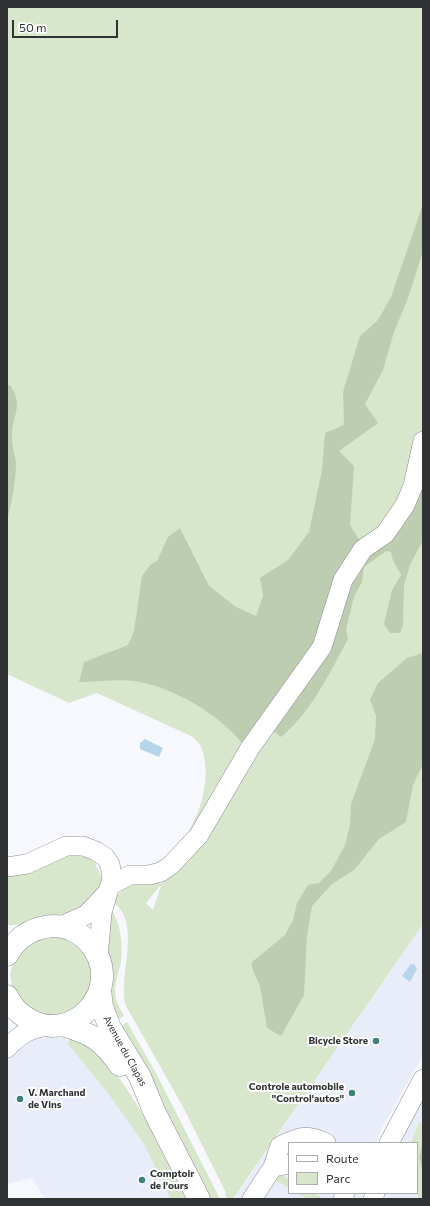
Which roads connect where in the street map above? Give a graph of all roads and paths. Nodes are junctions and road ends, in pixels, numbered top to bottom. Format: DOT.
graph roads {
  1 [pos="423,441"];
  2 [pos="7,867"];
  3 [pos="109,889"];
  4 [pos="59,927"];
  5 [pos="7,930"];
  6 [pos="29,932"];
  7 [pos="7,955"];
  8 [pos="98,957"];
  9 [pos="100,990"];
  10 [pos="8,998"];
  11 [pos="56,1025"];
  12 [pos="7,1037"];
  13 [pos="7,1048"];
  14 [pos="423,1079"];
  15 [pos="154,1111"];
  16 [pos="288,1142"];
  17 [pos="288,1142"];
  18 [pos="324,1142"];
  19 [pos="390,1142"];
  20 [pos="281,1165"];
  21 [pos="199,1199"];
  22 [pos="252,1199"];
  1 -- 3 [label="street"];
  2 -- 3 [label="street"];
  3 -- 4 [label="street"];
  3 -- 8 [label="street"];
  4 -- 6 [label="main road"];
  4 -- 8 [label="main road"];
  5 -- 6 [label="main road"];
  6 -- 7 [label="main road"];
  8 -- 9 [label="main road, Avenue du Clapas"];
  9 -- 11 [label="main road"];
  9 -- 15 [label="main road, Avenue du Clapas"];
  10 -- 11 [label="main road, Avenue du Clapas"];
  10 -- 12 [label="street"];
  11 -- 13 [label="street"];
  11 -- 15 [label="main road, Avenue du Clapas"];
  14 -- 19 [label="street"];
  15 -- 21 [label="main road, Avenue du Clapas"];
  16 -- 18 [label="street"];
  17 -- 20 [label="street"];
  20 -- 22 [label="street"];
}
